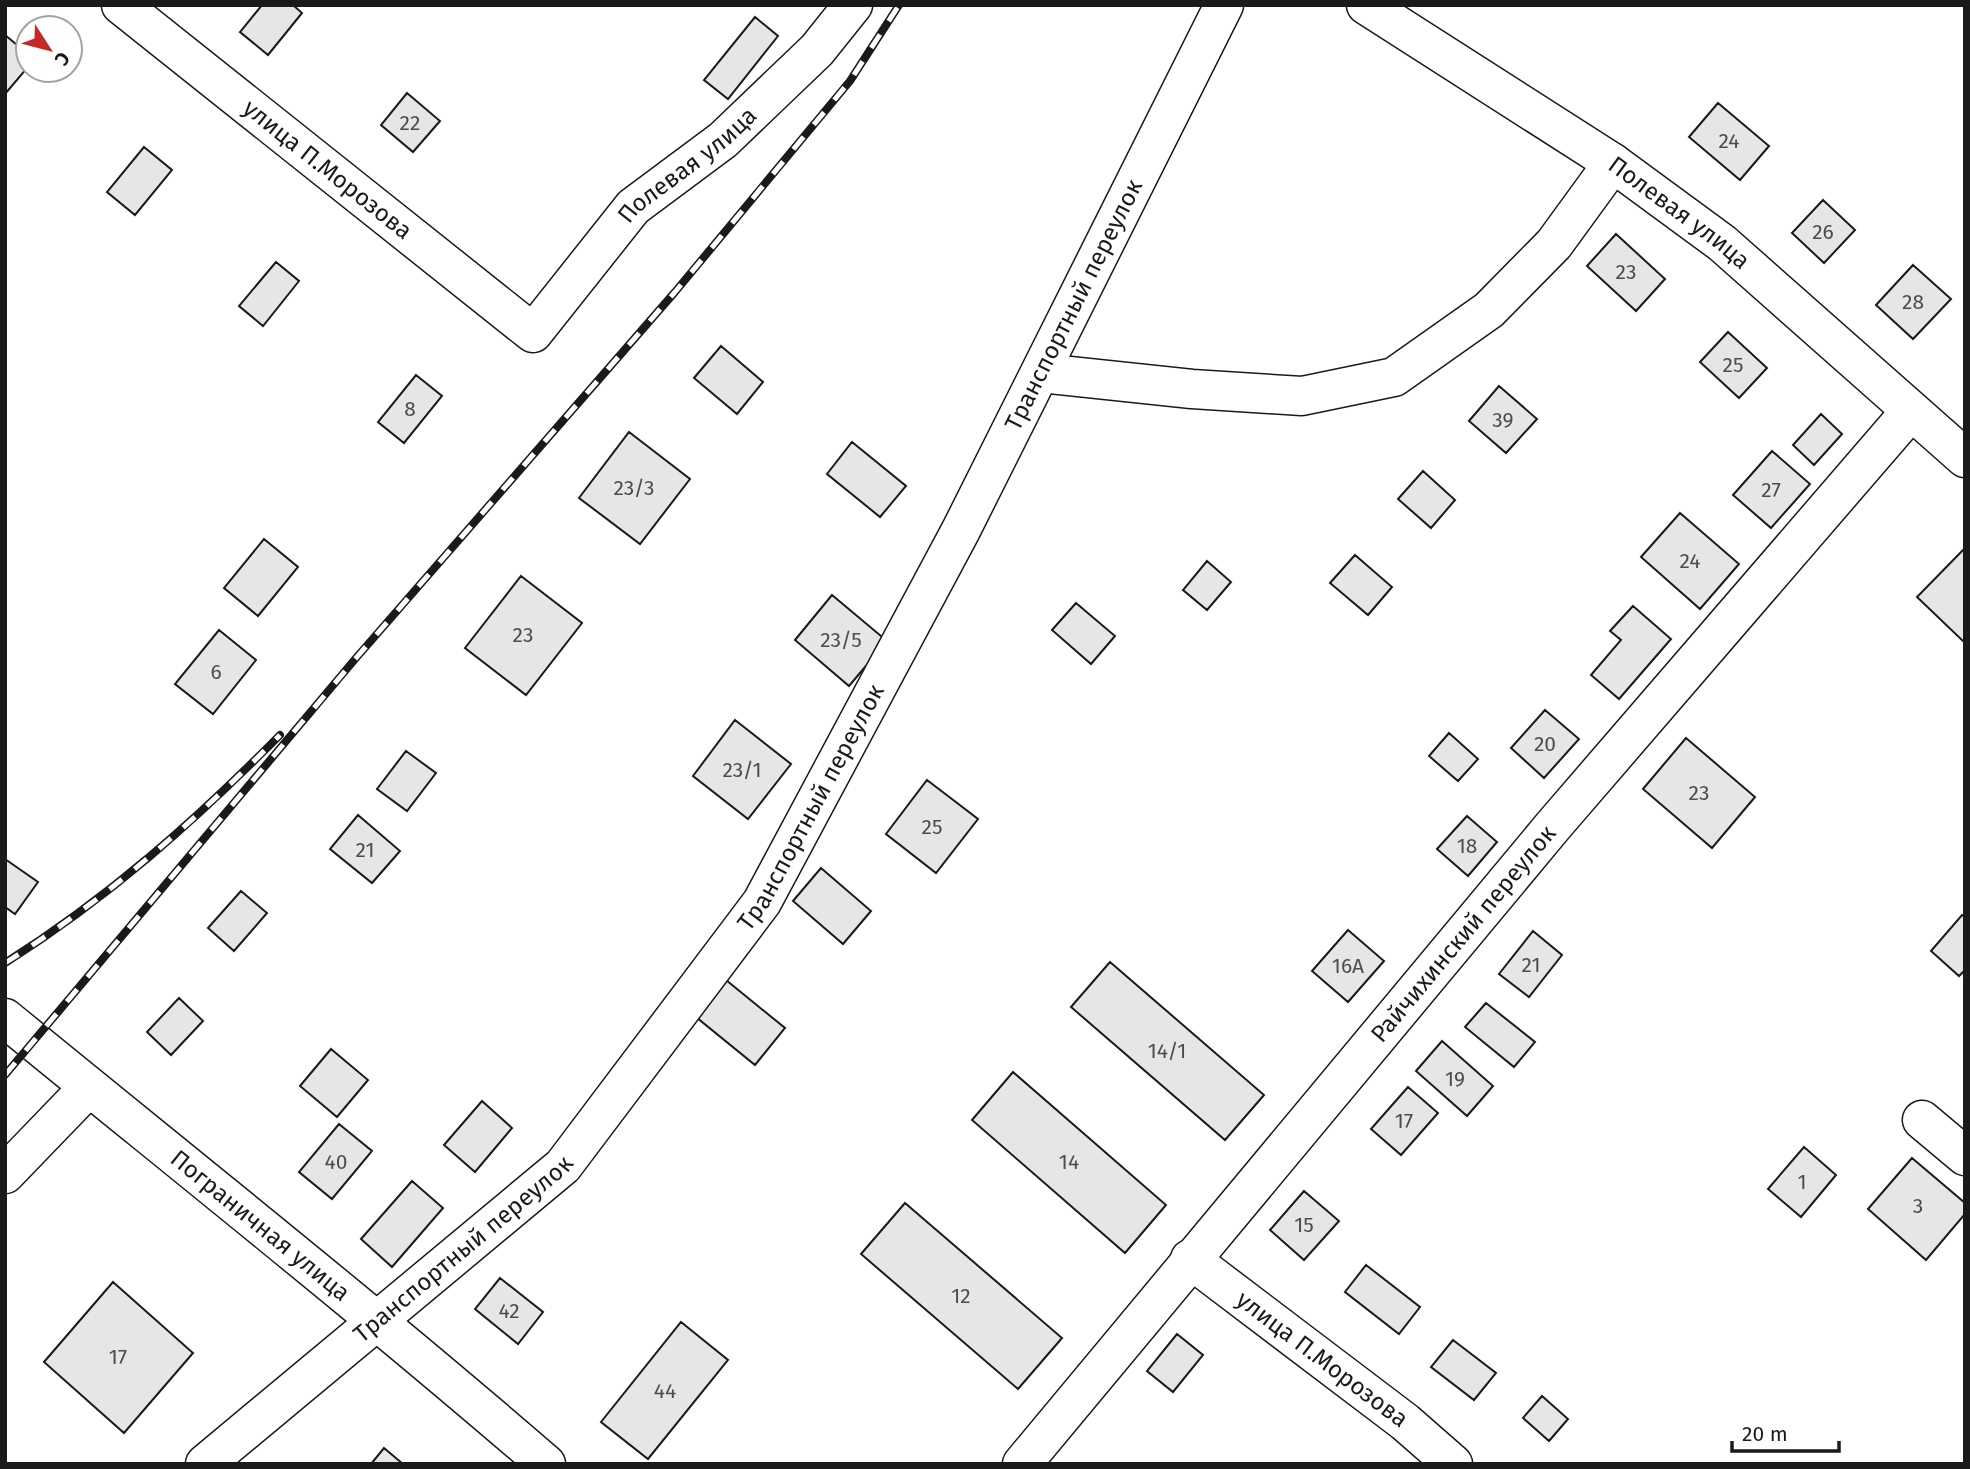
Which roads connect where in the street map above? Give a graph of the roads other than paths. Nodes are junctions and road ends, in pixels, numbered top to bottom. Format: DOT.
graph roads {
  1 [pos="121,5"];
  2 [pos="853,5"];
  3 [pos="1224,5"];
  4 [pos="1366,5"];
  5 [pos="1612,163"];
  6 [pos="533,333"];
  7 [pos="1041,373"];
  8 [pos="1910,412"];
  9 [pos="1965,458"];
  10 [pos="5,1018"];
  11 [pos="88,1088"];
  12 [pos="1922,1120"];
  13 [pos="1965,1156"];
  14 [pos="5,1174"];
  15 [pos="1190,1259"];
  16 [pos="379,1319"];
  17 [pos="205,1464"];
  18 [pos="547,1464"];
  19 [pos="1022,1464"];
  20 [pos="1453,1464"];
  1 -- 6 [label="street, улица П.Морозова"];
  2 -- 6 [label="street, Полевая улица"];
  3 -- 7 [label="street, Транспортный переулок"];
  4 -- 5 [label="street, Полевая улица"];
  5 -- 7 [label="street"];
  5 -- 8 [label="street, Полевая улица"];
  7 -- 16 [label="street, Транспортный переулок"];
  8 -- 9 [label="street, Полевая улица"];
  8 -- 15 [label="street, Райчихинский переулок"];
  10 -- 11 [label="street, Пограничная улица"];
  11 -- 14 [label="street"];
  11 -- 16 [label="street, Пограничная улица"];
  12 -- 13 [label="street"];
  15 -- 19 [label="street, Райчихинский переулок"];
  15 -- 20 [label="street, улица П.Морозова"];
  16 -- 17 [label="street, Транспортный переулок"];
  16 -- 18 [label="street, Пограничная улица"];
}
